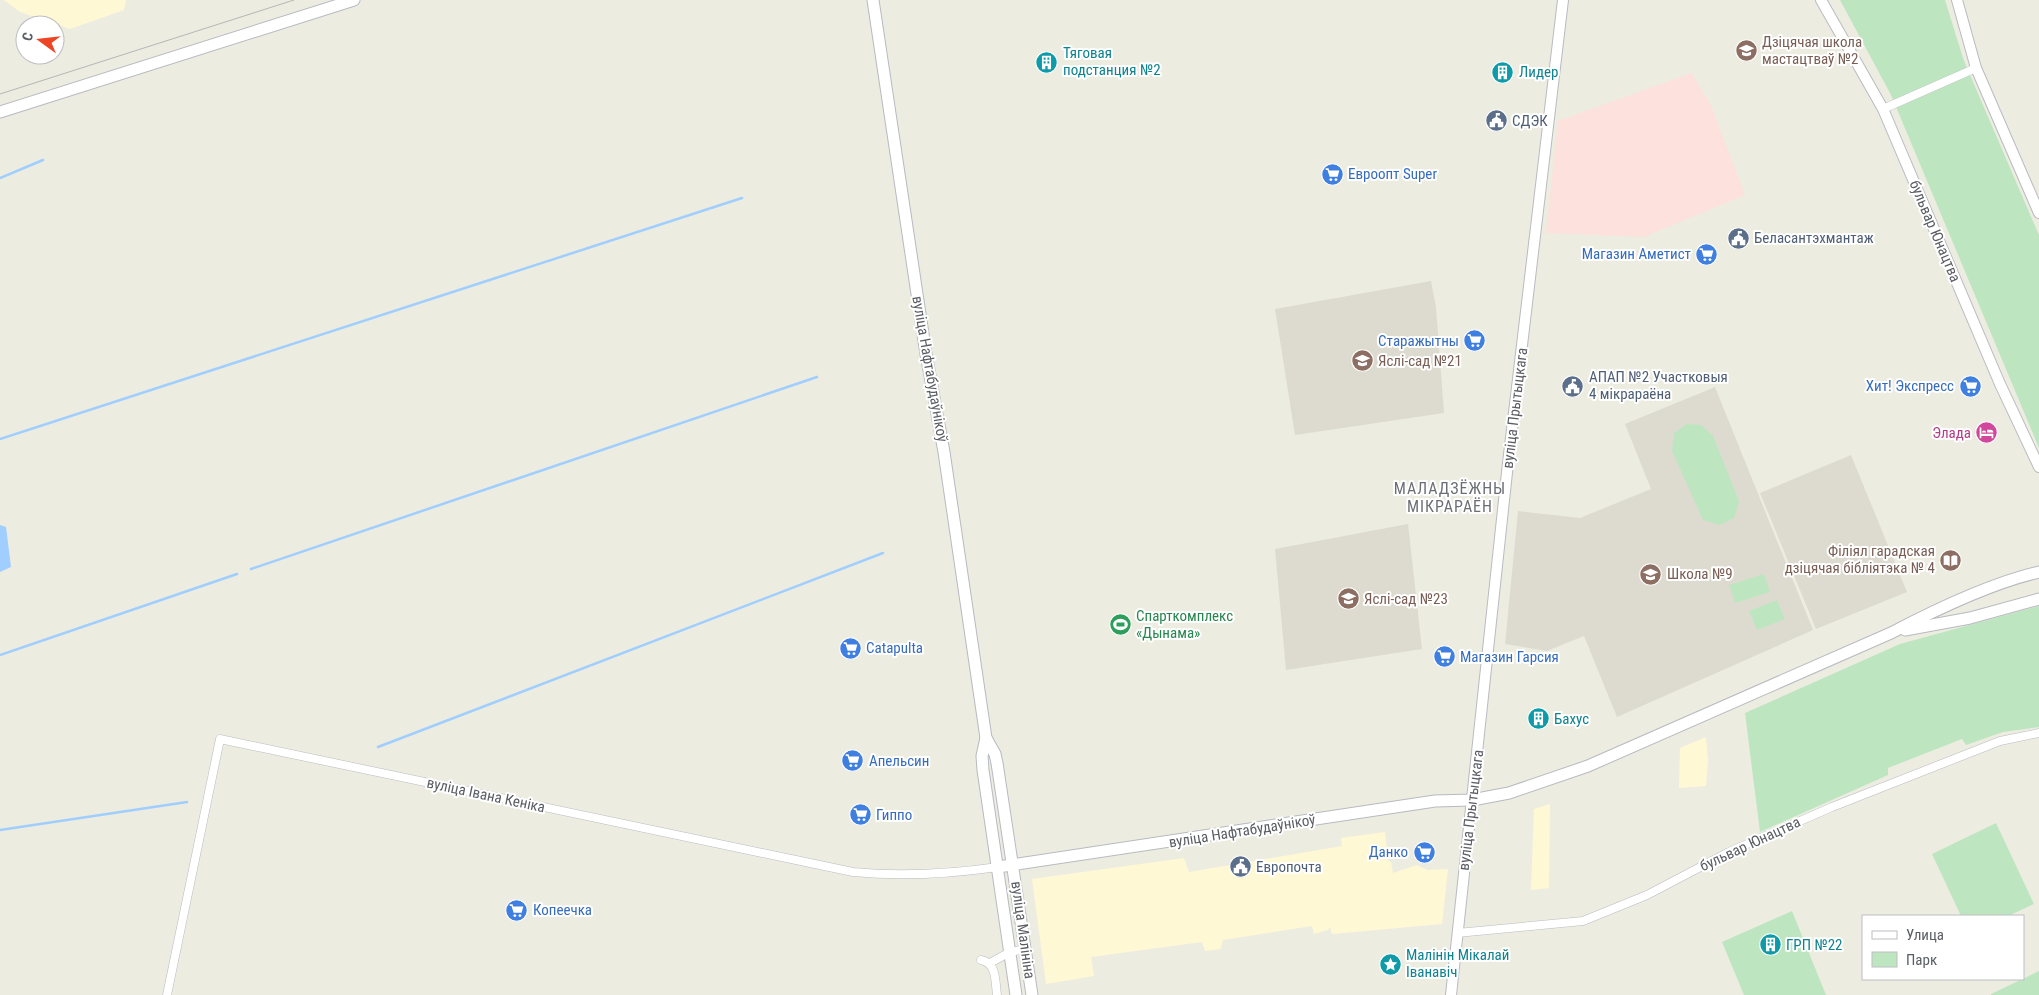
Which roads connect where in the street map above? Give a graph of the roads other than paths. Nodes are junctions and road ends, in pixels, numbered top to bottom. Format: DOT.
graph roads {
  1 [pos="354,0"];
  2 [pos="873,0"];
  3 [pos="1563,0"];
  4 [pos="1821,0"];
  5 [pos="1958,0"];
  6 [pos="1976,68"];
  7 [pos="1882,108"];
  8 [pos="0,112"];
  9 [pos="2039,213"];
  10 [pos="2039,467"];
  11 [pos="2039,572"];
  12 [pos="2039,599"];
  13 [pos="1891,633"];
  14 [pos="2039,733"];
  15 [pos="986,738"];
  16 [pos="1472,800"];
  17 [pos="1013,864"];
  18 [pos="998,867"];
  19 [pos="1457,933"];
  20 [pos="1026,949"];
  21 [pos="1010,952"];
  22 [pos="981,960"];
  23 [pos="990,963"];
  24 [pos="166,995"];
  25 [pos="997,995"];
  26 [pos="1016,995"];
  27 [pos="1032,995"];
  28 [pos="1451,995"];
  1 -- 8 [label="main road"];
  2 -- 15 [label="main road, вуліца Нафтабудаўнікоў"];
  3 -- 16 [label="street, вуліца Прытыцкага"];
  4 -- 7 [label="street, бульвар Юнацтва"];
  5 -- 6 [label="street"];
  6 -- 7 [label="street"];
  6 -- 9 [label="street"];
  7 -- 10 [label="street, бульвар Юнацтва"];
  11 -- 13 [label="main road"];
  12 -- 13 [label="main road"];
  13 -- 16 [label="main road"];
  14 -- 19 [label="street, бульвар Юнацтва"];
  15 -- 17 [label="main road, вуліца Нафтабудаўнікоў"];
  15 -- 18 [label="main road, вуліца Нафтабудаўнікоў"];
  16 -- 17 [label="main road, вуліца Нафтабудаўнікоў"];
  16 -- 19 [label="street, вуліца Прытыцкага"];
  17 -- 18 [label="main road, вуліца Нафтабудаўнікоў"];
  17 -- 20 [label="main road, вуліца Малініна"];
  18 -- 21 [label="main road, вуліца Малініна"];
  18 -- 24 [label="street, вуліца Івана Кеніка"];
  19 -- 28 [label="street, вуліца Прытыцкага"];
  20 -- 21 [label="street"];
  20 -- 27 [label="main road, вуліца Малініна"];
  21 -- 23 [label="street"];
  21 -- 26 [label="main road, вуліца Малініна"];
  22 -- 23 [label="street"];
  23 -- 25 [label="street"];
}
